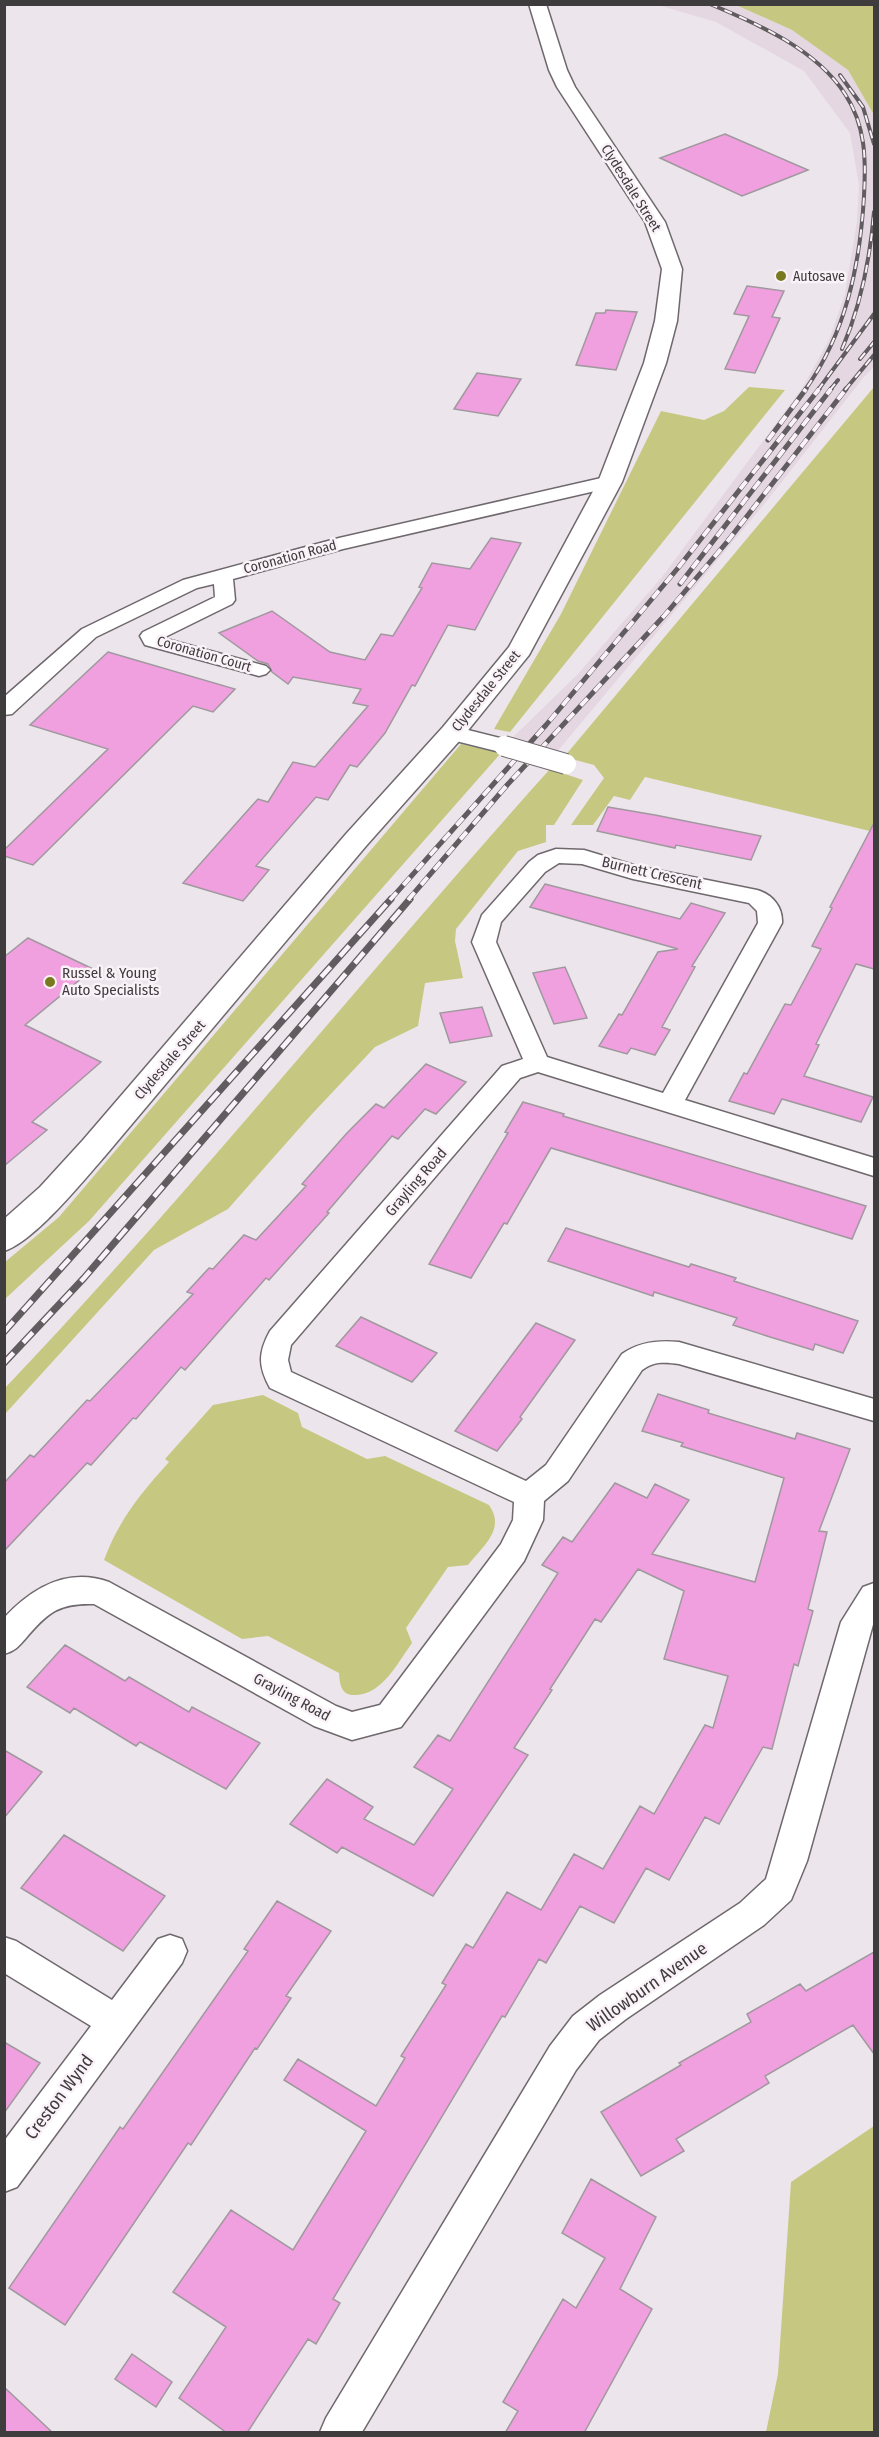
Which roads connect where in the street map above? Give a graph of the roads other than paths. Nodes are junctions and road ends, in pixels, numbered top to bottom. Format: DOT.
graph roads {
  1 [pos="537,4"];
  2 [pos="610,482"];
  3 [pos="223,575"];
  4 [pos="259,670"];
  5 [pos="4,709"];
  6 [pos="452,733"];
  7 [pos="566,764"];
  8 [pos="537,1063"];
  9 [pos="670,1103"];
  10 [pos="874,1167"];
  11 [pos="4,1239"];
  12 [pos="874,1410"];
  13 [pos="529,1496"];
  14 [pos="874,1596"];
  15 [pos="4,1641"];
  16 [pos="170,1952"];
  17 [pos="4,1953"];
  18 [pos="116,2022"];
  19 [pos="4,2174"];
  20 [pos="340,2433"];
  1 -- 2 [label="main road, Clydesdale Street"];
  2 -- 3 [label="street, Coronation Road"];
  2 -- 6 [label="main road, Clydesdale Street"];
  3 -- 4 [label="street, Coronation Court"];
  3 -- 5 [label="street, Coronation Road"];
  6 -- 7 [label="street, bridge"];
  6 -- 11 [label="main road, Clydesdale Street"];
  8 -- 9 [label="street"];
  8 -- 9 [label="street, Burnett Crescent"];
  8 -- 13 [label="street, Grayling Road"];
  9 -- 10 [label="street"];
  12 -- 13 [label="street"];
  13 -- 15 [label="street, Grayling Road"];
  14 -- 20 [label="street, Willowburn Avenue"];
  16 -- 18 [label="street, Creston Wynd"];
  17 -- 18 [label="street"];
  18 -- 19 [label="street, Creston Wynd"];
}
